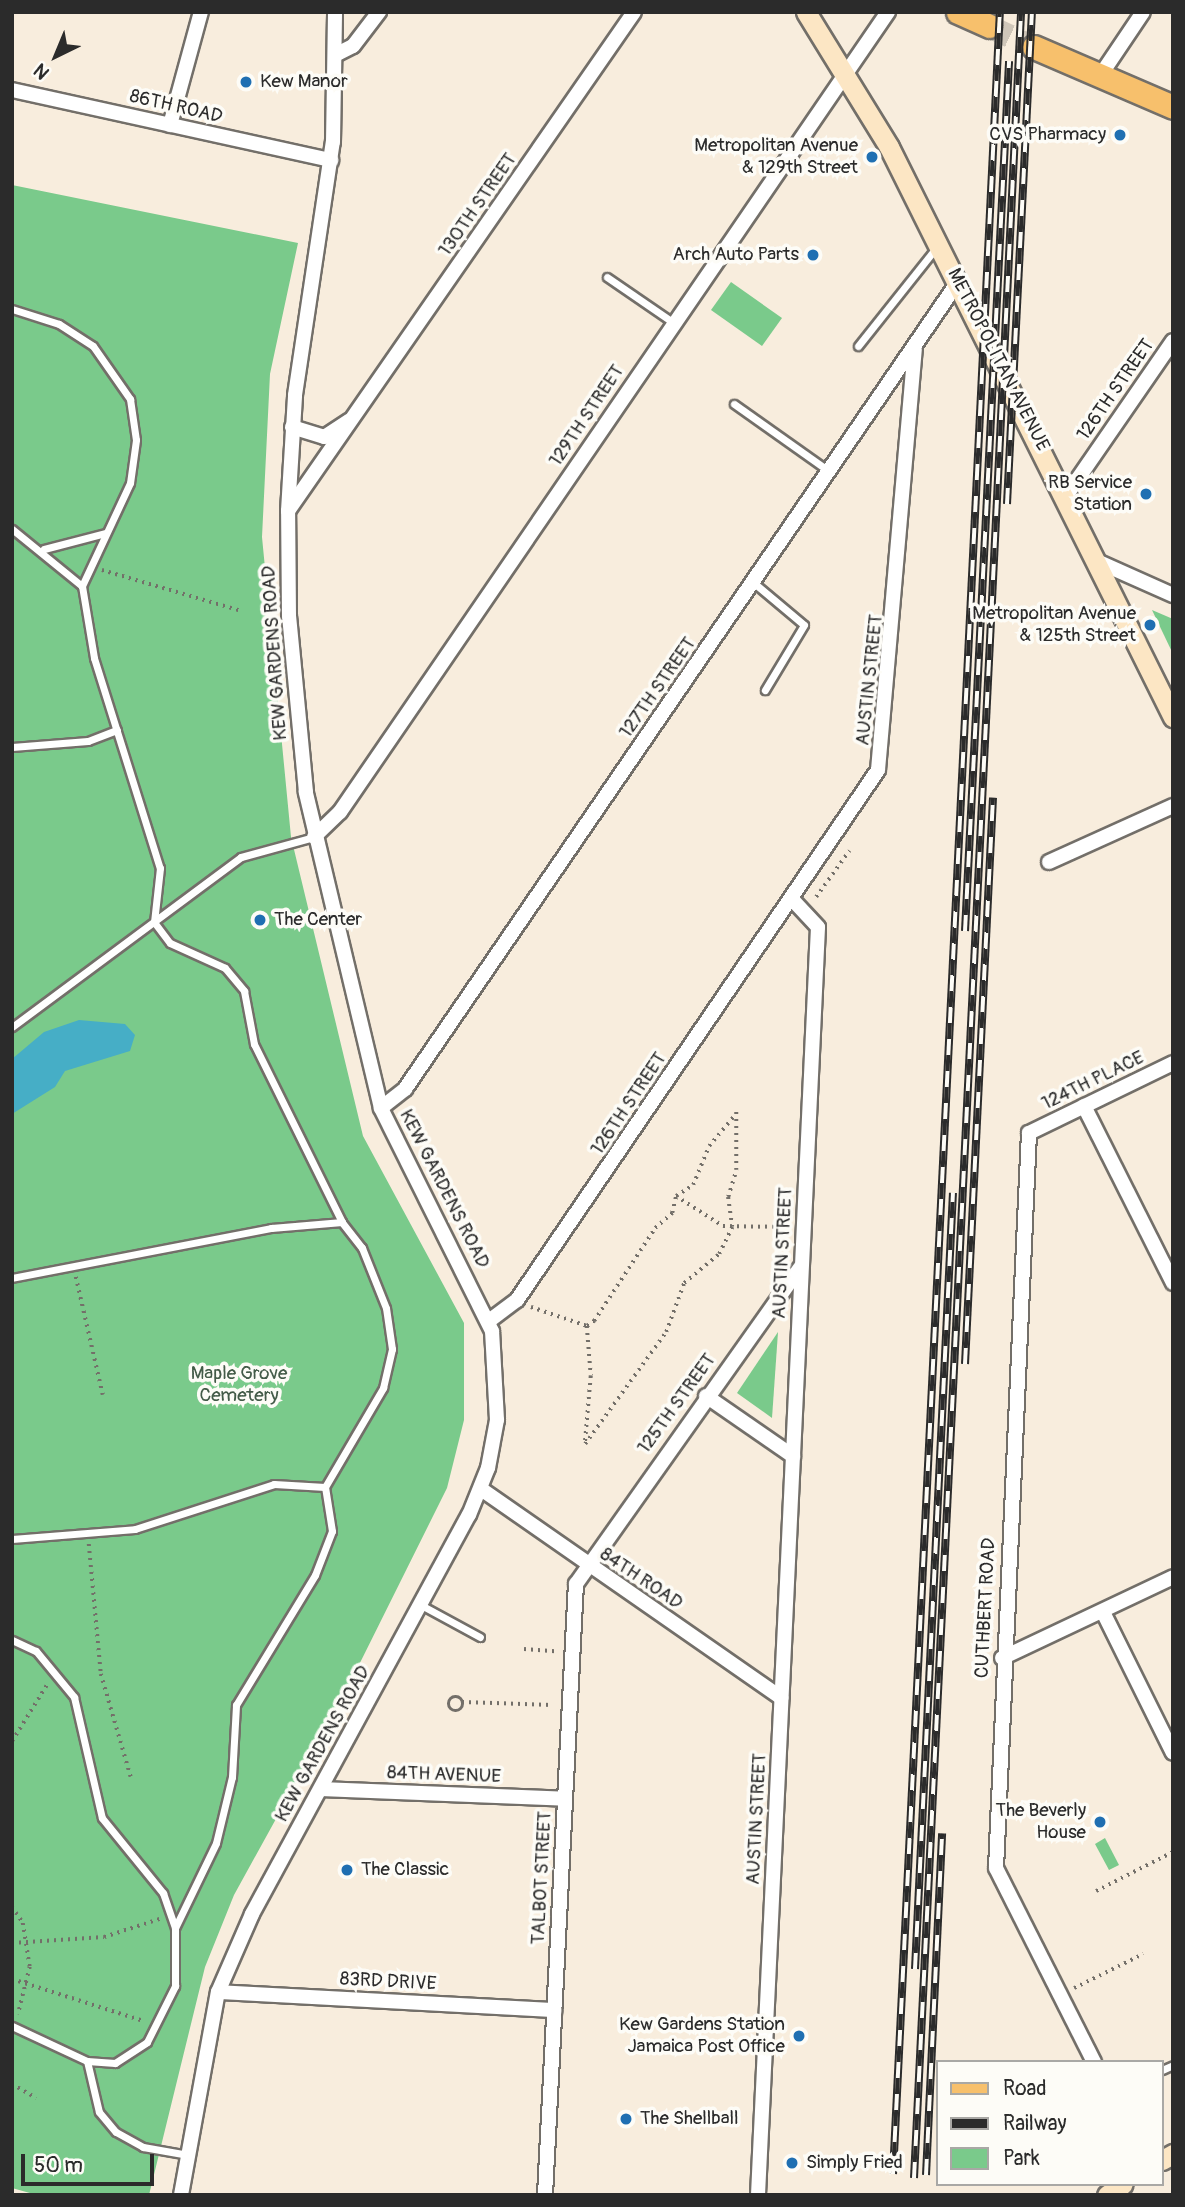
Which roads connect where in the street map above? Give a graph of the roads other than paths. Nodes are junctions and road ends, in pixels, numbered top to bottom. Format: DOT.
graph roads {
  1 [pos="201,12"];
  2 [pos="335,12"];
  3 [pos="379,12"];
  4 [pos="634,12"];
  5 [pos="806,12"];
  6 [pos="888,12"];
  7 [pos="958,12"];
  8 [pos="1143,12"];
  9 [pos="989,26"];
  10 [pos="1034,47"];
  11 [pos="335,55"];
  12 [pos="847,73"];
  13 [pos="1100,76"];
  14 [pos="12,90"];
  15 [pos="1173,107"];
  16 [pos="170,125"];
  17 [pos="331,160"];
  18 [pos="939,246"];
  19 [pos="607,277"];
  20 [pos="958,282"];
  21 [pos="12,309"];
  22 [pos="674,323"];
  23 [pos="1173,341"];
  24 [pos="858,346"];
  25 [pos="915,350"];
  26 [pos="734,404"];
  27 [pos="353,418"];
  28 [pos="292,426"];
  29 [pos="831,472"];
  30 [pos="1066,496"];
  31 [pos="288,511"];
  32 [pos="12,529"];
  33 [pos="105,533"];
  34 [pos="44,549"];
  35 [pos="1101,563"];
  36 [pos="754,583"];
  37 [pos="82,586"];
  38 [pos="1173,595"];
  39 [pos="765,690"];
  40 [pos="1172,712"];
  41 [pos="117,730"];
  42 [pos="12,747"];
  43 [pos="1173,806"];
  44 [pos="314,837"];
  45 [pos="1049,862"];
  46 [pos="793,900"];
  47 [pos="154,922"];
  48 [pos="12,1027"];
  49 [pos="1173,1063"];
  50 [pos="1084,1106"];
  51 [pos="381,1108"];
  52 [pos="1030,1133"];
  53 [pos="342,1222"];
  54 [pos="801,1267"];
  55 [pos="12,1278"];
  56 [pos="1173,1283"];
  57 [pos="489,1321"];
  58 [pos="706,1396"];
  59 [pos="793,1457"];
  60 [pos="325,1487"];
  61 [pos="481,1489"];
  62 [pos="12,1539"];
  63 [pos="585,1564"];
  64 [pos="1173,1577"];
  65 [pos="420,1604"];
  66 [pos="1102,1612"];
  67 [pos="480,1637"];
  68 [pos="12,1640"];
  69 [pos="1002,1658"];
  70 [pos="782,1698"];
  71 [pos="1173,1753"];
  72 [pos="321,1789"];
  73 [pos="565,1799"];
  74 [pos="175,1928"];
  75 [pos="218,1992"];
  76 [pos="555,2010"];
  77 [pos="13,2027"];
  78 [pos="1093,2060"];
  79 [pos="87,2061"];
  80 [pos="188,2155"];
  81 [pos="180,2195"];
  82 [pos="545,2195"];
  83 [pos="758,2195"];
  1 -- 16 [label="street"];
  2 -- 11 [label="street, KEW GARDENS ROAD"];
  3 -- 11 [label="street"];
  4 -- 27 [label="street, 130TH STREET"];
  5 -- 12 [label="main road, METROPOLITAN AVENUE"];
  6 -- 12 [label="street, 129TH STREET"];
  7 -- 9 [label="main road"];
  8 -- 13 [label="street"];
  10 -- 13 [label="main road"];
  11 -- 17 [label="street, KEW GARDENS ROAD"];
  12 -- 18 [label="main road, METROPOLITAN AVENUE"];
  12 -- 22 [label="street, 129TH STREET"];
  13 -- 15 [label="main road"];
  14 -- 16 [label="street, 86TH ROAD"];
  16 -- 17 [label="street, 86TH ROAD"];
  17 -- 28 [label="street, KEW GARDENS ROAD"];
  18 -- 20 [label="main road, METROPOLITAN AVENUE"];
  18 -- 24 [label="lane"];
  19 -- 22 [label="lane"];
  20 -- 25 [label="street, 127TH STREET"];
  20 -- 30 [label="main road, METROPOLITAN AVENUE"];
  21 -- 33 [label="lane"];
  22 -- 44 [label="street, 129TH STREET"];
  23 -- 30 [label="street, 126TH STREET"];
  25 -- 29 [label="street, 127TH STREET"];
  25 -- 46 [label="street, AUSTIN STREET"];
  26 -- 29 [label="lane"];
  27 -- 28 [label="street, 130TH STREET"];
  27 -- 31 [label="street, 130TH STREET"];
  28 -- 31 [label="street, KEW GARDENS ROAD"];
  29 -- 36 [label="street, 127TH STREET"];
  30 -- 35 [label="main road, METROPOLITAN AVENUE"];
  31 -- 44 [label="street, KEW GARDENS ROAD"];
  32 -- 34 [label="lane"];
  33 -- 34 [label="lane"];
  33 -- 37 [label="lane"];
  34 -- 37 [label="lane"];
  35 -- 38 [label="street"];
  35 -- 40 [label="main road, METROPOLITAN AVENUE"];
  36 -- 39 [label="lane"];
  36 -- 51 [label="street, 127TH STREET"];
  37 -- 41 [label="lane"];
  41 -- 42 [label="lane"];
  41 -- 47 [label="lane"];
  43 -- 45 [label="street"];
  44 -- 47 [label="lane"];
  44 -- 51 [label="street, KEW GARDENS ROAD"];
  46 -- 54 [label="street, AUSTIN STREET"];
  46 -- 57 [label="street, 126TH STREET"];
  47 -- 48 [label="lane"];
  47 -- 53 [label="lane"];
  49 -- 50 [label="street, 124TH PLACE"];
  50 -- 52 [label="street, 124TH PLACE"];
  50 -- 56 [label="street"];
  51 -- 57 [label="street, KEW GARDENS ROAD"];
  52 -- 69 [label="street, CUTHBERT ROAD"];
  53 -- 55 [label="lane"];
  53 -- 60 [label="lane"];
  54 -- 58 [label="street, 125TH STREET"];
  54 -- 59 [label="street, AUSTIN STREET"];
  57 -- 61 [label="street, KEW GARDENS ROAD"];
  58 -- 59 [label="street"];
  58 -- 63 [label="street, 125TH STREET"];
  59 -- 70 [label="street, AUSTIN STREET"];
  60 -- 62 [label="lane"];
  60 -- 74 [label="lane"];
  61 -- 63 [label="street, 84TH ROAD"];
  61 -- 65 [label="street, KEW GARDENS ROAD"];
  63 -- 70 [label="street, 84TH ROAD"];
  63 -- 73 [label="street, TALBOT STREET"];
  64 -- 66 [label="street"];
  65 -- 67 [label="lane"];
  65 -- 72 [label="street, KEW GARDENS ROAD"];
  66 -- 69 [label="street"];
  66 -- 71 [label="street"];
  68 -- 74 [label="lane"];
  69 -- 78 [label="street, CUTHBERT ROAD"];
  70 -- 83 [label="street, AUSTIN STREET"];
  72 -- 73 [label="street, 84TH AVENUE"];
  72 -- 75 [label="street, KEW GARDENS ROAD"];
  73 -- 76 [label="street, TALBOT STREET"];
  74 -- 79 [label="lane"];
  75 -- 76 [label="street, 83RD DRIVE"];
  75 -- 80 [label="street, KEW GARDENS ROAD"];
  76 -- 82 [label="street, TALBOT STREET"];
  77 -- 79 [label="lane"];
  79 -- 80 [label="lane"];
  80 -- 81 [label="street, KEW GARDENS ROAD"];
}
